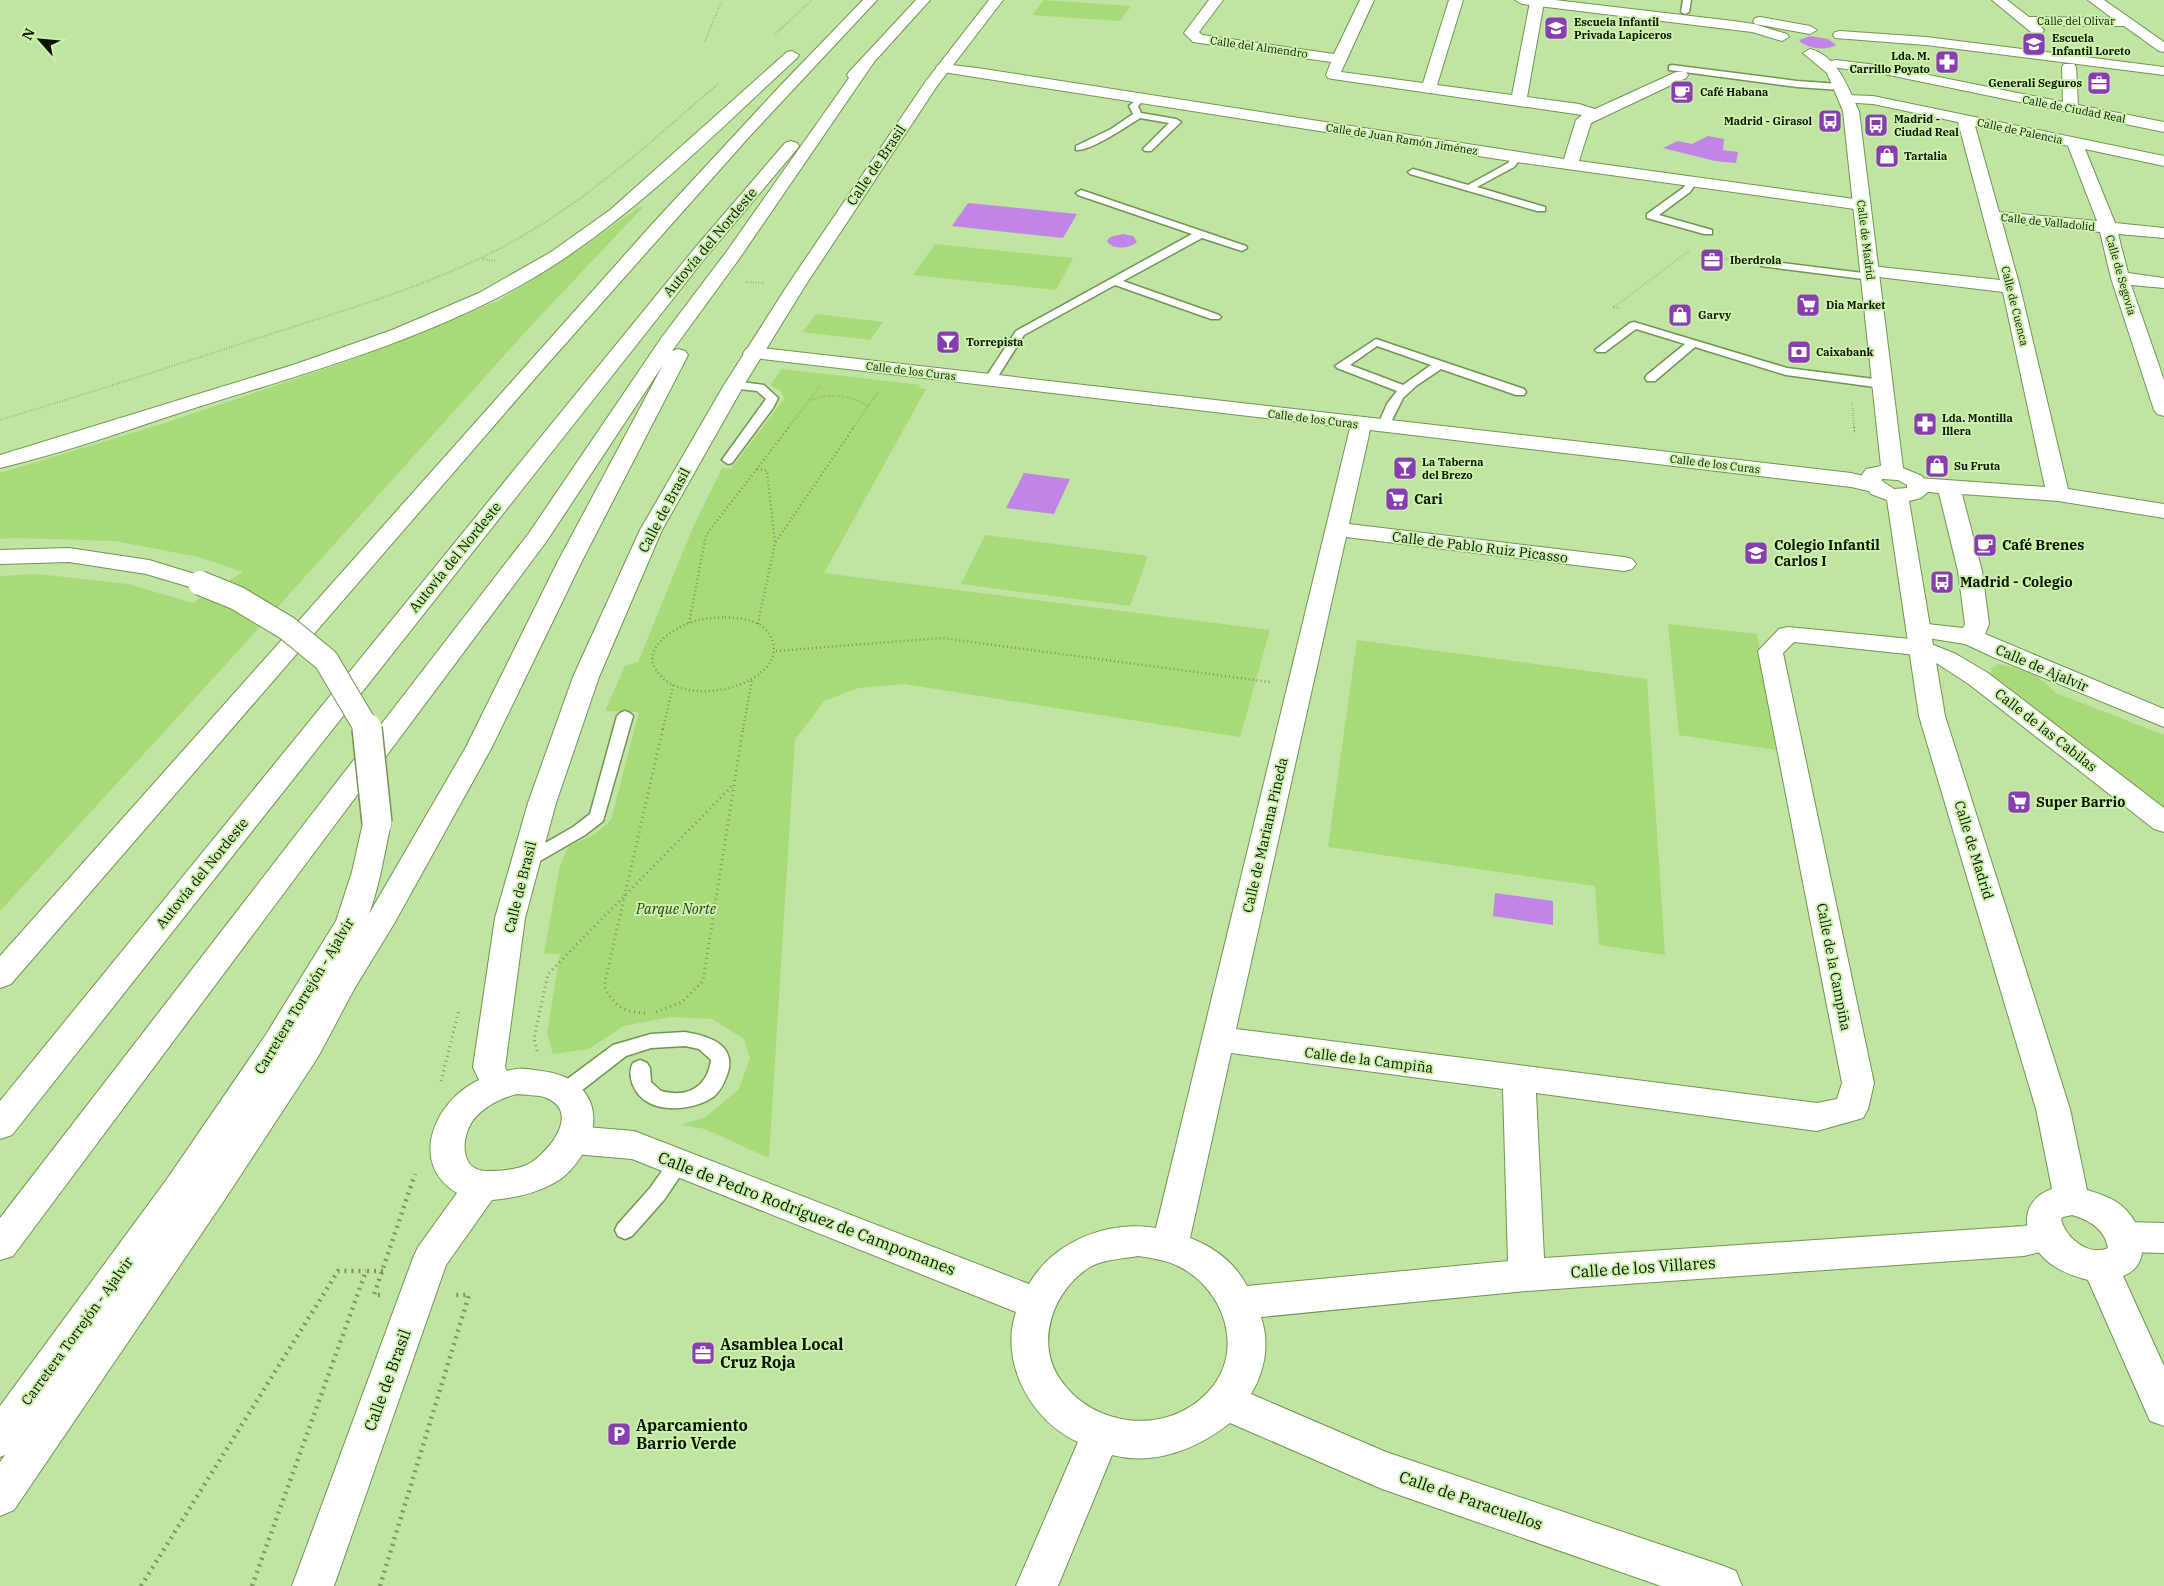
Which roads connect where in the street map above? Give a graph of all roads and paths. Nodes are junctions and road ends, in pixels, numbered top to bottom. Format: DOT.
graph roads {
  1 [pos="722,0"];
  2 [pos="812,0"];
  3 [pos="870,0"];
  4 [pos="923,0"];
  5 [pos="996,0"];
  6 [pos="1216,0"];
  7 [pos="1367,0"];
  8 [pos="1456,0"];
  9 [pos="1522,0"];
  10 [pos="2000,0"];
  11 [pos="2095,0"];
  12 [pos="1537,2"];
  13 [pos="1600,2"];
  14 [pos="1562,5"];
  15 [pos="1618,5"];
  16 [pos="1686,6"];
  17 [pos="1649,7"];
  18 [pos="2026,21"];
  19 [pos="2126,22"];
  20 [pos="1810,30"];
  21 [pos="2037,30"];
  22 [pos="1840,35"];
  23 [pos="1782,37"];
  24 [pos="705,41"];
  25 [pos="768,41"];
  26 [pos="800,47"];
  27 [pos="2164,48"];
  28 [pos="1339,59"];
  29 [pos="867,62"];
  30 [pos="1843,65"];
  31 [pos="2069,67"];
  32 [pos="943,68"];
  33 [pos="1676,71"];
  34 [pos="2164,71"];
  35 [pos="2164,79"];
  36 [pos="723,80"];
  37 [pos="1429,88"];
  38 [pos="1142,98"];
  39 [pos="1519,100"];
  40 [pos="2071,109"];
  41 [pos="1138,115"];
  42 [pos="1590,118"];
  43 [pos="1966,119"];
  44 [pos="2164,127"];
  45 [pos="2075,142"];
  46 [pos="1079,148"];
  47 [pos="1148,149"];
  48 [pos="1517,157"];
  49 [pos="2164,161"];
  50 [pos="1570,164"];
  51 [pos="1413,172"];
  52 [pos="1692,182"];
  53 [pos="1469,188"];
  54 [pos="1081,193"];
  55 [pos="1862,205"];
  56 [pos="1541,209"];
  57 [pos="1992,216"];
  58 [pos="2108,228"];
  59 [pos="1708,232"];
  60 [pos="1201,234"];
  61 [pos="2164,234"];
  62 [pos="1242,248"];
  63 [pos="1692,249"];
  64 [pos="1710,254"];
  65 [pos="734,256"];
  66 [pos="1765,264"];
  67 [pos="1748,265"];
  68 [pos="1871,274"];
  69 [pos="2120,278"];
  70 [pos="1116,282"];
  71 [pos="2164,283"];
  72 [pos="2011,287"];
  73 [pos="1612,303"];
  74 [pos="1618,304"];
  75 [pos="1624,310"];
  76 [pos="1215,317"];
  77 [pos="1693,343"];
  78 [pos="1601,350"];
  79 [pos="753,353"];
  80 [pos="1440,364"];
  81 [pos="1651,378"];
  82 [pos="990,380"];
  83 [pos="824,381"];
  84 [pos="1882,384"];
  85 [pos="734,385"];
  86 [pos="882,388"];
  87 [pos="1403,389"];
  88 [pos="1520,392"];
  89 [pos="809,400"];
  90 [pos="869,407"];
  91 [pos="2164,410"];
  92 [pos="0,420"];
  93 [pos="1372,425"];
  94 [pos="728,460"];
  95 [pos="0,462"];
  96 [pos="747,468"];
  97 [pos="756,469"];
  98 [pos="1895,484"];
  99 [pos="1949,487"];
  100 [pos="2058,494"];
  101 [pos="2164,512"];
  102 [pos="1336,529"];
  103 [pos="775,543"];
  104 [pos="0,557"];
  105 [pos="1624,564"];
  106 [pos="689,623"];
  107 [pos="758,624"];
  108 [pos="1971,637"];
  109 [pos="1920,639"];
  110 [pos="776,651"];
  111 [pos="752,679"];
  112 [pos="673,685"];
  113 [pos="1300,686"];
  114 [pos="625,716"];
  115 [pos="2164,719"];
  116 [pos="732,786"];
  117 [pos="2164,822"];
  118 [pos="527,861"];
  119 [pos="624,897"];
  120 [pos="351,922"];
  121 [pos="0,976"];
  122 [pos="345,978"];
  123 [pos="1218,1040"];
  124 [pos="640,1068"];
  125 [pos="1519,1079"];
  126 [pos="575,1084"];
  127 [pos="498,1086"];
  128 [pos="0,1125"];
  129 [pos="574,1140"];
  130 [pos="679,1163"];
  131 [pos="482,1186"];
  132 [pos="2072,1200"];
  133 [pos="625,1230"];
  134 [pos="2048,1236"];
  135 [pos="2125,1237"];
  136 [pos="2164,1238"];
  137 [pos="0,1245"];
  138 [pos="1170,1246"];
  139 [pos="2100,1266"];
  140 [pos="389,1270"];
  141 [pos="366,1271"];
  142 [pos="1527,1276"];
  143 [pos="455,1295"];
  144 [pos="1036,1303"];
  145 [pos="1238,1303"];
  146 [pos="1226,1402"];
  147 [pos="2164,1408"];
  148 [pos="1101,1434"];
  149 [pos="0,1438"];
  150 [pos="0,1496"];
  151 [pos="1679,1579"];
  152 [pos="141,1586"];
  153 [pos="252,1586"];
  154 [pos="313,1586"];
  155 [pos="380,1586"];
  156 [pos="1037,1586"];
  157 [pos="1721,1586"];
  1 -- 24 [label="path"];
  2 -- 25 [label="path"];
  3 -- 121 [label="main road"];
  4 -- 29 [label="main road, Autovía del Nordeste"];
  5 -- 32 [label="main road, Calle de Brasil"];
  6 -- 28 [label="main road, Calle del Almendro"];
  7 -- 28 [label="main road"];
  8 -- 37 [label="main road"];
  9 -- 12 [label="main road"];
  10 -- 18 [label="main road, Calle del Olivar"];
  11 -- 19 [label="main road"];
  12 -- 14 [label="main road"];
  12 -- 39 [label="main road"];
  13 -- 14 [label="main road"];
  13 -- 15 [label="main road"];
  13 -- 17 [label="main road"];
  14 -- 15 [label="main road"];
  15 -- 17 [label="main road"];
  15 -- 23 [label="main road"];
  16 -- 17 [label="main road"];
  16 -- 20 [label="main road"];
  18 -- 19 [label="main road, Calle del Olivar"];
  18 -- 21 [label="main road, Calle del Olivar"];
  19 -- 27 [label="main road"];
  20 -- 22 [label="main road"];
  20 -- 23 [label="main road"];
  22 -- 30 [label="main road"];
  22 -- 34 [label="main road"];
  23 -- 30 [label="main road"];
  26 -- 95 [label="main road"];
  28 -- 37 [label="main road"];
  29 -- 65 [label="main road"];
  29 -- 128 [label="main road, Autovía del Nordeste"];
  30 -- 31 [label="main road"];
  30 -- 33 [label="lane"];
  30 -- 40 [label="main road, Calle de Ciudad Real"];
  30 -- 43 [label="main road, Calle de Palencia"];
  30 -- 55 [label="main road, Calle de Madrid"];
  31 -- 35 [label="main road"];
  31 -- 40 [label="main road"];
  32 -- 38 [label="main road, Calle de Juan Ramón Jiménez"];
  32 -- 79 [label="main road, Calle de Brasil"];
  33 -- 42 [label="main road"];
  36 -- 92 [label="path"];
  37 -- 39 [label="main road"];
  38 -- 41 [label="lane"];
  38 -- 48 [label="main road, Calle de Juan Ramón Jiménez"];
  39 -- 42 [label="main road"];
  40 -- 44 [label="main road, Calle de Ciudad Real"];
  41 -- 46 [label="lane"];
  41 -- 47 [label="lane"];
  42 -- 50 [label="main road"];
  43 -- 45 [label="main road, Calle de Palencia"];
  43 -- 57 [label="main road, Calle de Cuenca"];
  45 -- 49 [label="main road, Calle de Palencia"];
  45 -- 58 [label="main road, Calle de Segovia"];
  48 -- 50 [label="main road, Calle de Juan Ramón Jiménez"];
  48 -- 53 [label="lane"];
  50 -- 52 [label="main road, Calle de Juan Ramón Jiménez"];
  51 -- 53 [label="lane"];
  52 -- 55 [label="main road, Calle de Juan Ramón Jiménez"];
  52 -- 59 [label="lane"];
  53 -- 56 [label="lane"];
  54 -- 60 [label="lane"];
  55 -- 68 [label="main road, Calle de Madrid"];
  57 -- 58 [label="main road, Calle de Valladolid"];
  57 -- 72 [label="main road, Calle de Cuenca"];
  58 -- 61 [label="main road, Calle de Valladolid"];
  58 -- 69 [label="main road, Calle de Segovia"];
  60 -- 62 [label="lane"];
  60 -- 70 [label="lane"];
  63 -- 74 [label="path"];
  64 -- 67 [label="path"];
  65 -- 122 [label="main road"];
  65 -- 137 [label="main road"];
  66 -- 68 [label="lane"];
  68 -- 72 [label="main road"];
  68 -- 84 [label="main road, Calle de Madrid"];
  69 -- 71 [label="main road"];
  69 -- 91 [label="main road, Calle de Segovia"];
  70 -- 76 [label="lane"];
  70 -- 82 [label="lane"];
  72 -- 100 [label="main road, Calle de Cuenca"];
  73 -- 74 [label="path"];
  74 -- 75 [label="path"];
  77 -- 78 [label="lane"];
  77 -- 81 [label="lane"];
  77 -- 84 [label="lane"];
  79 -- 82 [label="main road, Calle de los Curas"];
  79 -- 85 [label="main road, Calle de Brasil"];
  80 -- 87 [label="lane"];
  80 -- 87 [label="lane"];
  80 -- 88 [label="lane"];
  82 -- 93 [label="main road, Calle de los Curas"];
  83 -- 89 [label="path"];
  84 -- 98 [label="main road, Calle de Madrid"];
  85 -- 94 [label="lane"];
  85 -- 118 [label="main road, Calle de Brasil"];
  86 -- 90 [label="path"];
  87 -- 93 [label="lane"];
  89 -- 90 [label="path"];
  89 -- 97 [label="path"];
  90 -- 103 [label="path"];
  93 -- 98 [label="main road, Calle de los Curas"];
  93 -- 102 [label="main road, Calle de Mariana Pineda"];
  96 -- 97 [label="path"];
  97 -- 103 [label="path"];
  97 -- 106 [label="path"];
  98 -- 99 [label="main road, Calle de los Curas"];
  98 -- 109 [label="main road, Calle de Madrid"];
  99 -- 100 [label="main road, Calle de los Curas"];
  99 -- 108 [label="main road"];
  100 -- 101 [label="main road, Calle de los Curas"];
  102 -- 105 [label="main road, Calle de Pablo Ruiz Picasso"];
  102 -- 113 [label="main road, Calle de Mariana Pineda"];
  103 -- 107 [label="path"];
  104 -- 120 [label="main road, Carretera Torrejón - Ajalvir, bridge"];
  106 -- 107 [label="path"];
  106 -- 112 [label="path"];
  107 -- 110 [label="path"];
  108 -- 109 [label="main road, Calle de Ajalvir"];
  108 -- 115 [label="main road, Calle de Ajalvir"];
  109 -- 117 [label="main road, Calle de las Cabilas"];
  109 -- 125 [label="main road, Calle de la Campiña"];
  109 -- 132 [label="main road, Calle de Madrid"];
  110 -- 111 [label="path"];
  110 -- 113 [label="path"];
  111 -- 112 [label="path"];
  111 -- 116 [label="path"];
  112 -- 119 [label="path"];
  113 -- 123 [label="main road, Calle de Mariana Pineda"];
  114 -- 118 [label="lane"];
  116 -- 119 [label="path"];
  116 -- 119 [label="path"];
  118 -- 127 [label="main road, Calle de Brasil"];
  119 -- 126 [label="path"];
  120 -- 122 [label="main road"];
  120 -- 149 [label="main road, Carretera Torrejón - Ajalvir"];
  122 -- 150 [label="main road"];
  123 -- 125 [label="main road, Calle de la Campiña"];
  123 -- 138 [label="main road, Calle de Mariana Pineda"];
  124 -- 126 [label="lane"];
  125 -- 142 [label="main road"];
  126 -- 127 [label="main road"];
  126 -- 129 [label="main road"];
  127 -- 131 [label="main road"];
  129 -- 130 [label="main road, Calle de Pedro Rodríguez de Campomanes"];
  129 -- 131 [label="main road"];
  130 -- 133 [label="lane"];
  130 -- 144 [label="main road, Calle de Pedro Rodríguez de Campomanes"];
  131 -- 154 [label="main road, Calle de Brasil"];
  132 -- 134 [label="main road"];
  132 -- 135 [label="main road"];
  134 -- 139 [label="main road"];
  134 -- 142 [label="main road, Calle de los Villares"];
  135 -- 136 [label="main road"];
  135 -- 139 [label="main road"];
  138 -- 144 [label="main road"];
  138 -- 145 [label="main road"];
  139 -- 147 [label="main road"];
  140 -- 141 [label="path"];
  141 -- 152 [label="path"];
  141 -- 153 [label="path"];
  142 -- 145 [label="main road, Calle de los Villares"];
  143 -- 155 [label="path"];
  144 -- 148 [label="main road"];
  145 -- 146 [label="main road"];
  146 -- 148 [label="main road"];
  146 -- 151 [label="main road, Calle de Paracuellos"];
  148 -- 156 [label="main road"];
  151 -- 157 [label="main road, Calle de Paracuellos"];
}
